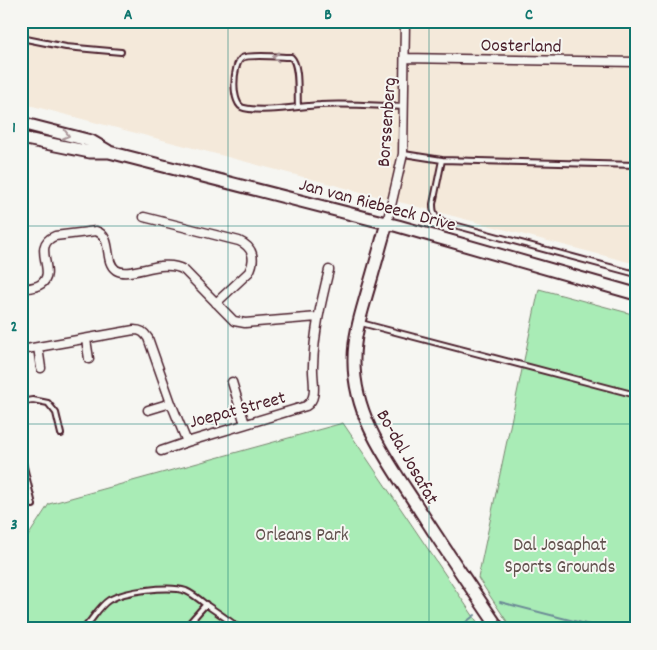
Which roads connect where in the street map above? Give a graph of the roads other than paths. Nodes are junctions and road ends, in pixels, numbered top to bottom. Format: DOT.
graph roads {
  1 [pos="405,21"];
  2 [pos="21,38"];
  3 [pos="121,52"];
  4 [pos="406,58"];
  5 [pos="636,62"];
  6 [pos="298,106"];
  7 [pos="404,106"];
  8 [pos="21,123"];
  9 [pos="21,138"];
  10 [pos="109,152"];
  11 [pos="403,154"];
  12 [pos="442,160"];
  13 [pos="636,165"];
  14 [pos="144,217"];
  15 [pos="387,223"];
  16 [pos="329,270"];
  17 [pos="636,274"];
  18 [pos="21,288"];
  19 [pos="636,294"];
  20 [pos="216,303"];
  21 [pos="318,317"];
  22 [pos="359,322"];
  23 [pos="86,339"];
  24 [pos="38,347"];
  25 [pos="21,350"];
  26 [pos="89,359"];
  27 [pos="41,368"];
  28 [pos="232,382"];
  29 [pos="636,395"];
  30 [pos="21,402"];
  31 [pos="171,404"];
  32 [pos="148,410"];
  33 [pos="245,424"];
  34 [pos="61,434"];
  35 [pos="187,442"];
  36 [pos="162,451"];
  37 [pos="21,454"];
  38 [pos="30,492"];
  39 [pos="21,494"];
  40 [pos="33,505"];
  41 [pos="206,604"];
  42 [pos="636,620"];
  43 [pos="84,629"];
  44 [pos="184,629"];
  45 [pos="240,629"];
  46 [pos="499,629"];
  47 [pos="633,629"];
  1 -- 4 [label="street, Borssenberg"];
  2 -- 3 [label="lane"];
  4 -- 5 [label="street, Oosterland"];
  4 -- 7 [label="street, Borssenberg"];
  6 -- 6 [label="lane, one-way"];
  6 -- 7 [label="lane"];
  7 -- 11 [label="street, Borssenberg"];
  8 -- 10 [label="main road, Jan van Riebeeck Drive, one-way"];
  9 -- 10 [label="main road, Jan van Riebeeck Drive"];
  10 -- 15 [label="main road, Jan van Riebeeck Drive"];
  11 -- 12 [label="lane"];
  11 -- 15 [label="street, Borssenberg"];
  12 -- 13 [label="lane"];
  12 -- 17 [label="lane"];
  14 -- 20 [label="street"];
  15 -- 19 [label="main road, Jan van Riebeeck Drive"];
  15 -- 22 [label="main road, Bo-dal Josafat"];
  16 -- 21 [label="street, Joepat Street"];
  18 -- 20 [label="street"];
  20 -- 21 [label="street"];
  21 -- 33 [label="street, Joepat Street"];
  22 -- 29 [label="lane"];
  22 -- 46 [label="main road, Bo-dal Josafat"];
  23 -- 24 [label="street, Joepat Street"];
  23 -- 26 [label="street"];
  23 -- 31 [label="street, Joepat Street"];
  24 -- 25 [label="street, Joepat Street"];
  24 -- 27 [label="street"];
  28 -- 33 [label="street"];
  30 -- 34 [label="lane"];
  31 -- 32 [label="street"];
  31 -- 35 [label="street, Joepat Street"];
  33 -- 35 [label="street, Joepat Street"];
  35 -- 36 [label="street"];
  37 -- 38 [label="lane"];
  38 -- 39 [label="lane"];
  38 -- 40 [label="lane"];
  41 -- 43 [label="lane"];
  41 -- 44 [label="lane"];
  41 -- 45 [label="lane"];
  42 -- 47 [label="lane"];
}
